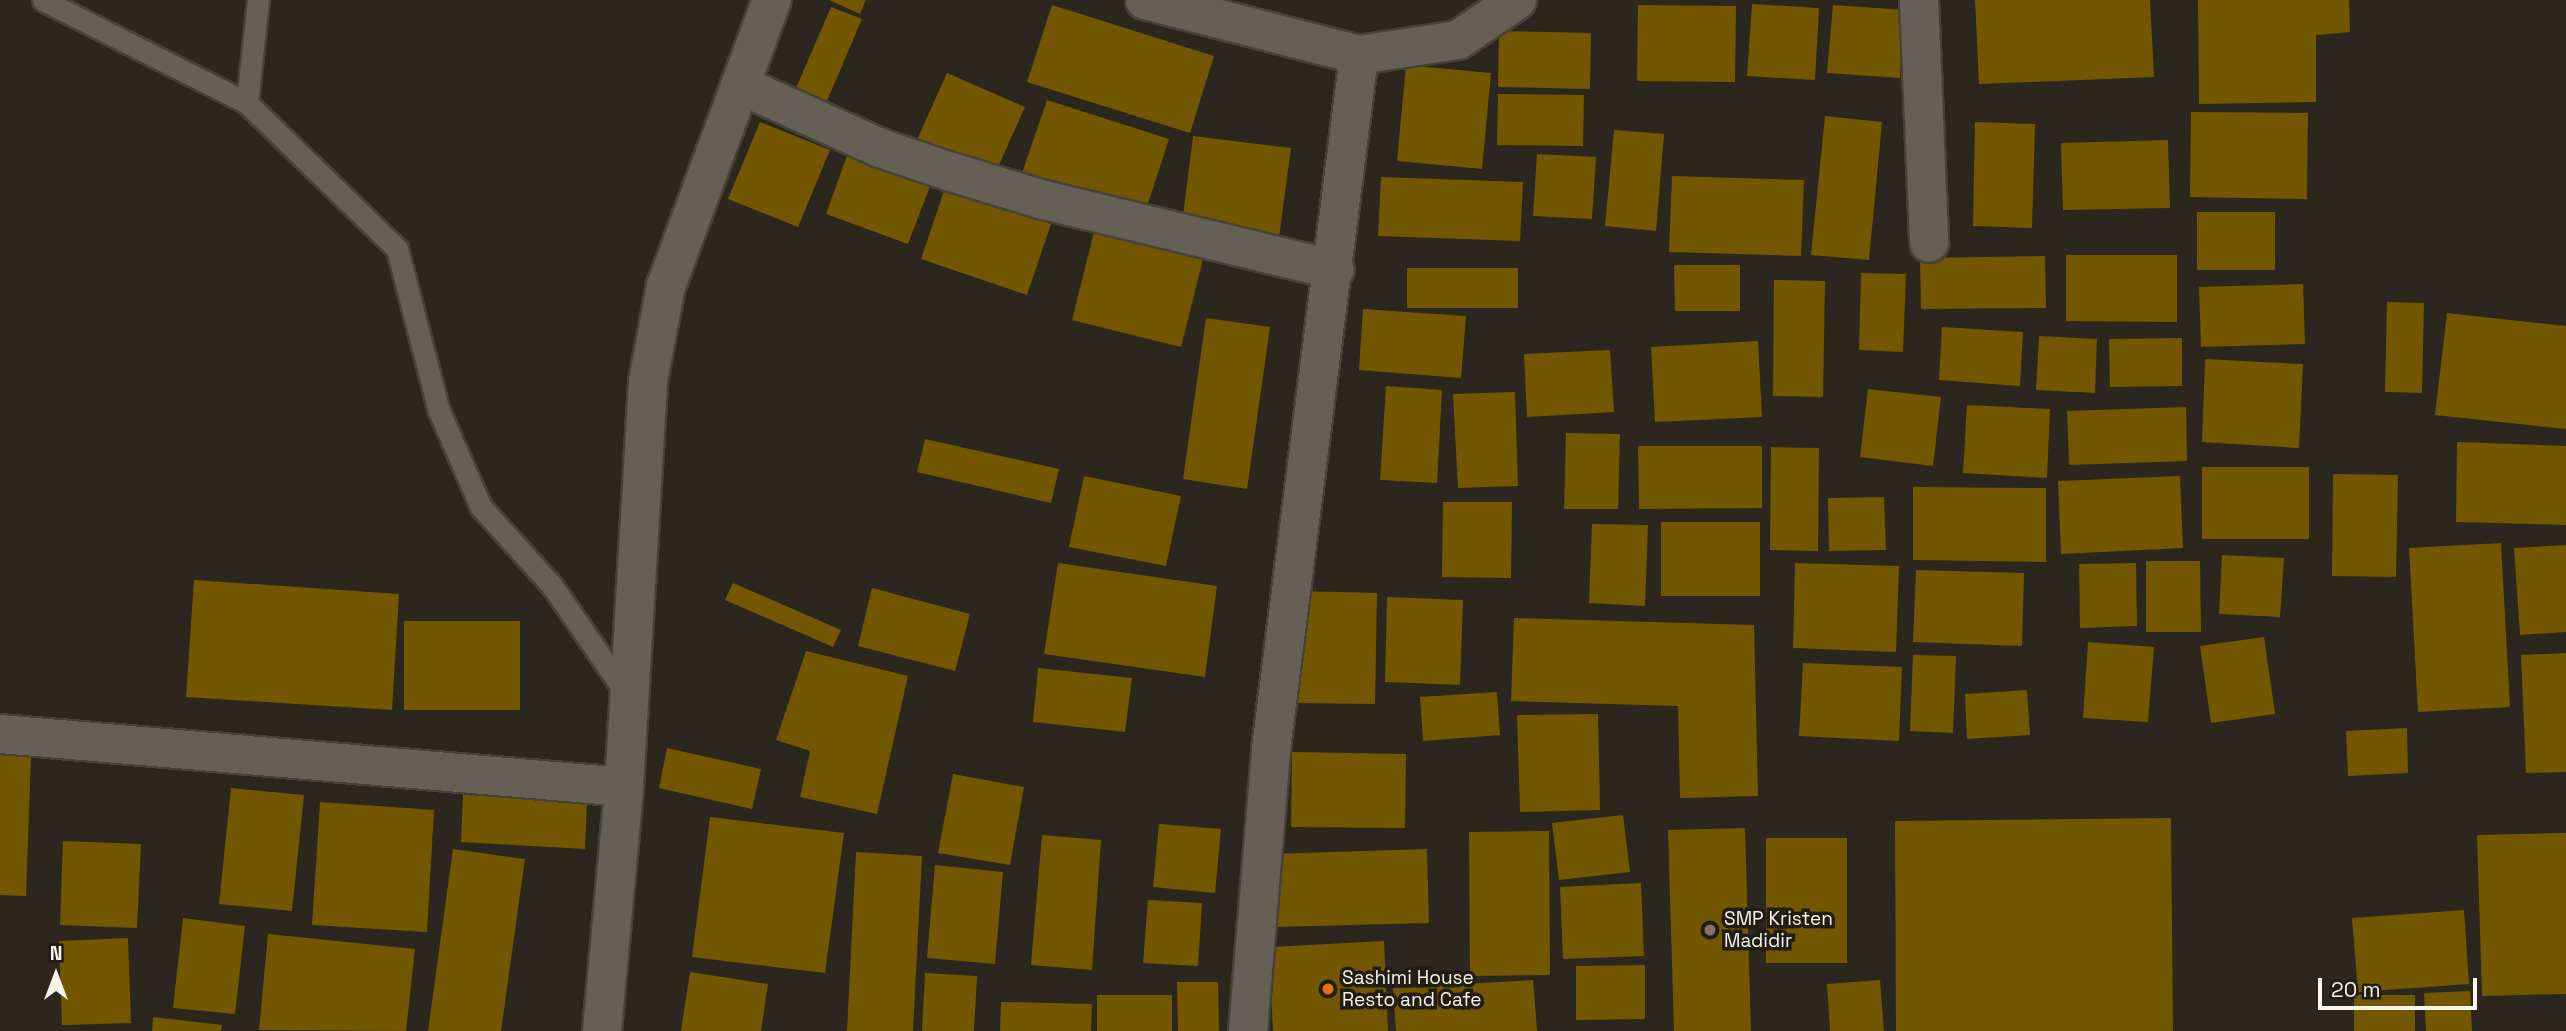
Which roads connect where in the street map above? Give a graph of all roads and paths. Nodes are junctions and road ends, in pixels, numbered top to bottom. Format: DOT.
graph roads {
  1 [pos="43,0"];
  2 [pos="258,0"];
  3 [pos="772,0"];
  4 [pos="1145,0"];
  5 [pos="1517,0"];
  6 [pos="1919,0"];
  7 [pos="1359,55"];
  8 [pos="740,85"];
  9 [pos="247,103"];
  10 [pos="1929,243"];
  11 [pos="1335,270"];
  12 [pos="628,696"];
  13 [pos="0,734"];
  14 [pos="624,787"];
  15 [pos="602,1031"];
  16 [pos="1248,1031"];
  1 -- 9 [label="lane"];
  2 -- 9 [label="lane"];
  3 -- 8 [label="street"];
  4 -- 7 [label="street"];
  5 -- 7 [label="street"];
  6 -- 10 [label="street"];
  7 -- 11 [label="street"];
  8 -- 11 [label="street"];
  8 -- 12 [label="street"];
  9 -- 12 [label="lane"];
  11 -- 16 [label="street"];
  12 -- 14 [label="street"];
  13 -- 14 [label="street"];
  14 -- 15 [label="street"];
}
